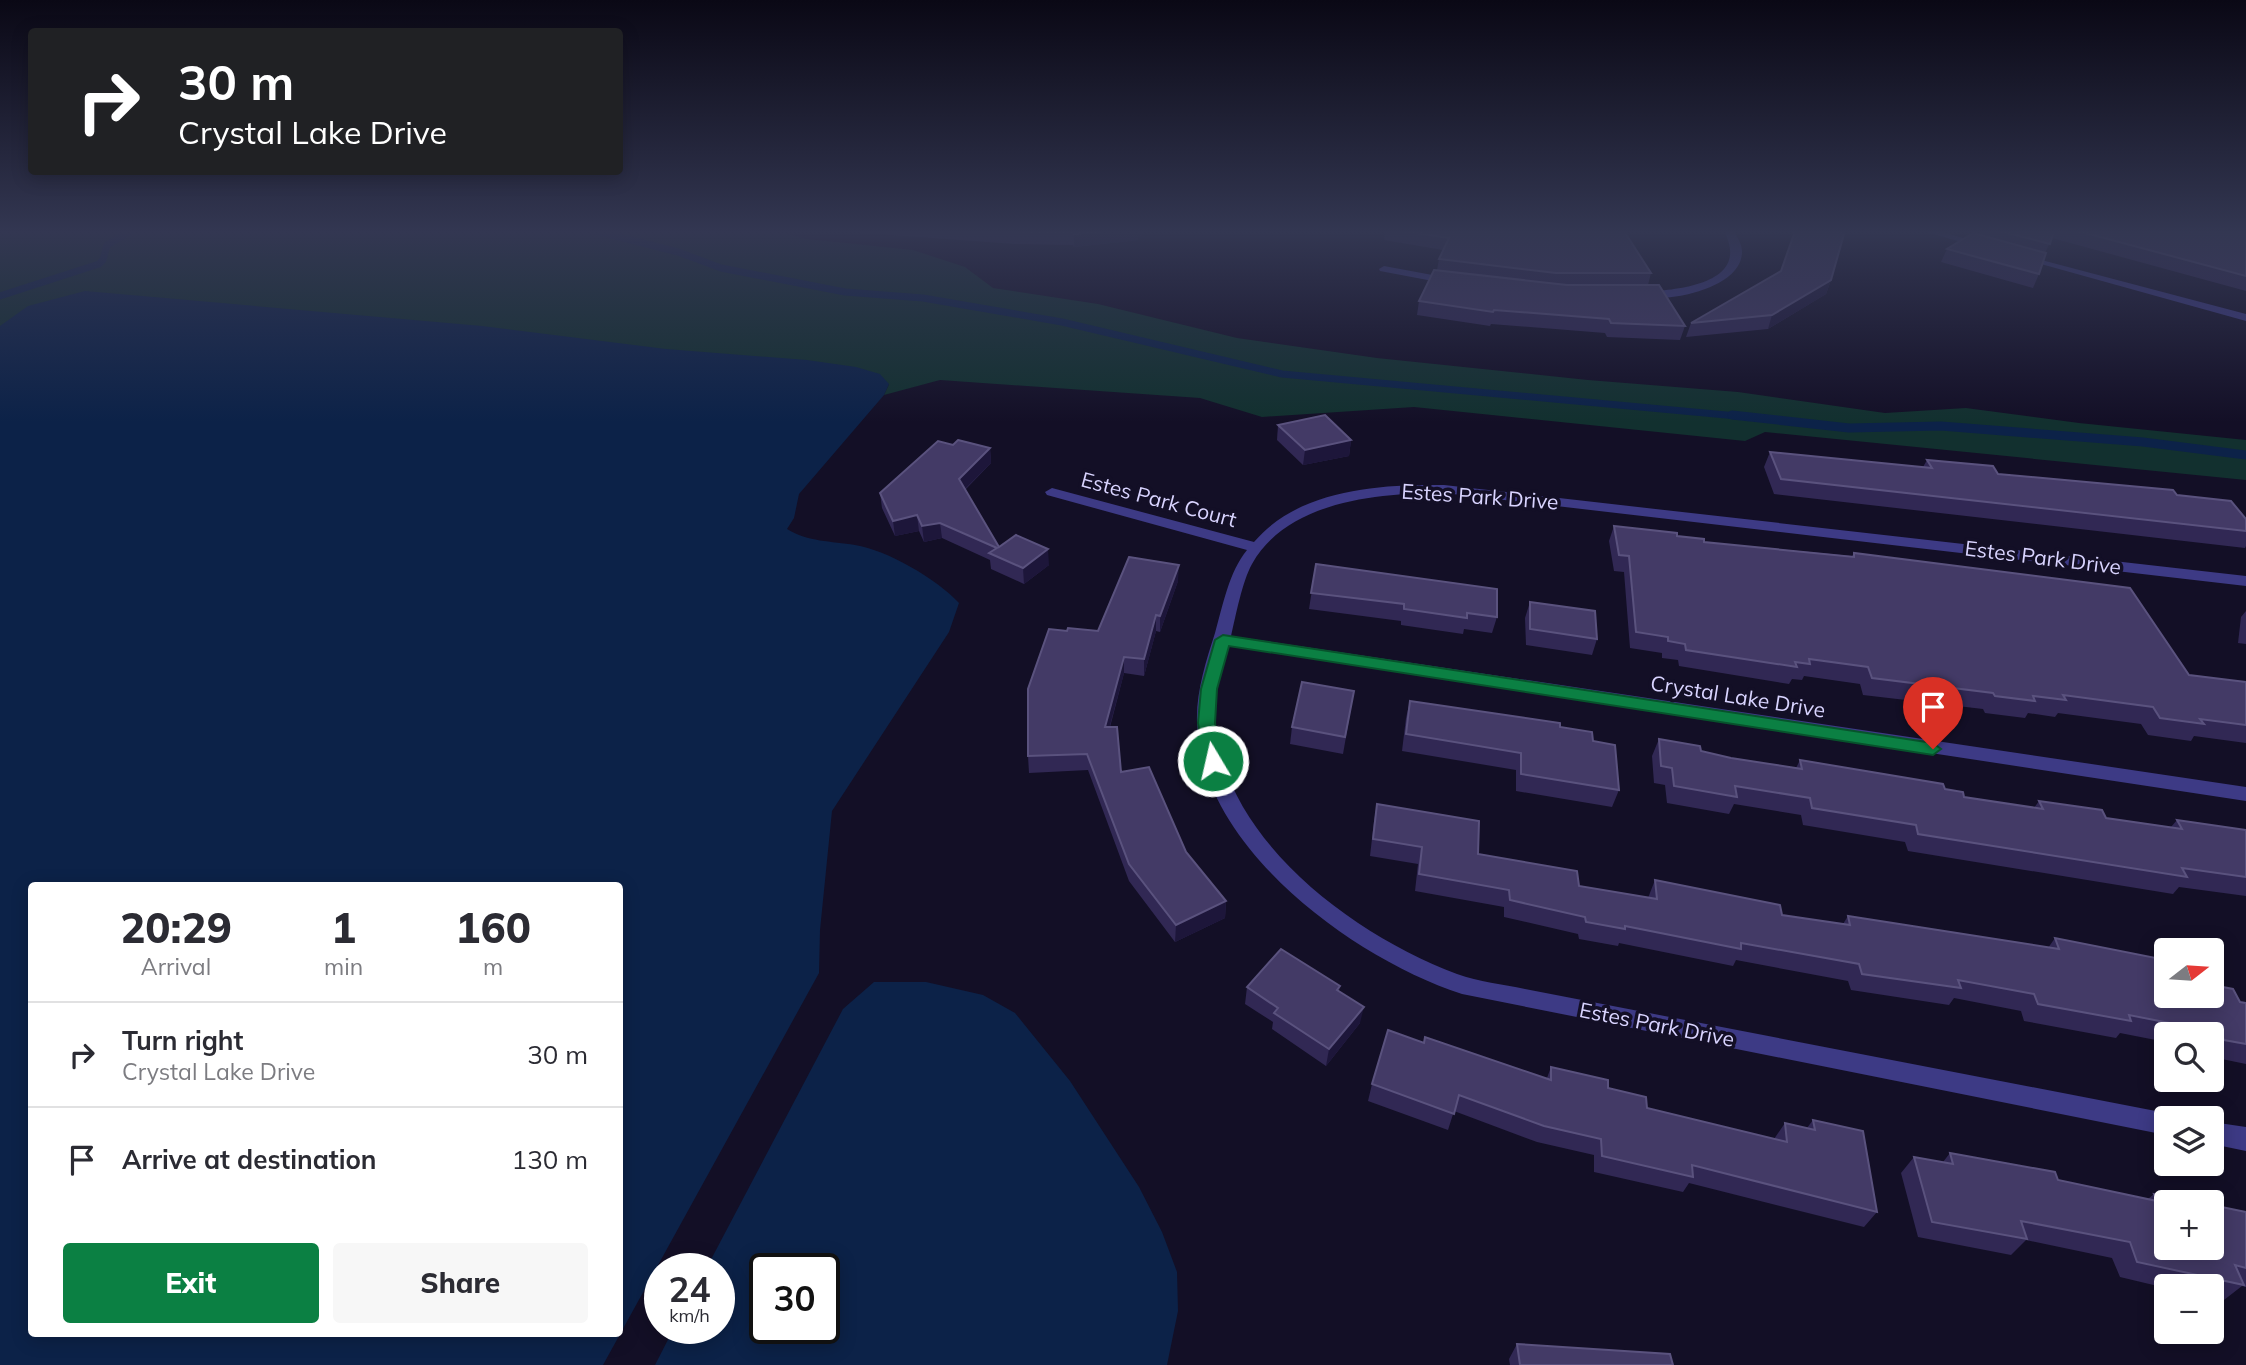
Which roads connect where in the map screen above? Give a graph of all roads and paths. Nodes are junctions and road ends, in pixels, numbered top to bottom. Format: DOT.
graph roads {
  1 [pos="1631,295"];
  2 [pos="1635,295"];
  3 [pos="2162,295"];
  4 [pos="2246,318"];
  5 [pos="1052,492"];
  6 [pos="1255,547"];
  7 [pos="2246,580"];
  8 [pos="1223,640"];
  9 [pos="2246,794"];
  10 [pos="2154,1122"];
  11 [pos="2224,1135"];
  12 [pos="2246,1139"];
  1 -- 2 [label="street"];
  3 -- 4 [label="street"];
  5 -- 6 [label="street, Estes Park Court"];
  6 -- 7 [label="street, Estes Park Drive"];
  6 -- 8 [label="street, Estes Park Drive"];
  8 -- 9 [label="street, Crystal Lake Drive"];
  8 -- 10 [label="street, Estes Park Drive"];
  11 -- 12 [label="street"];
}
